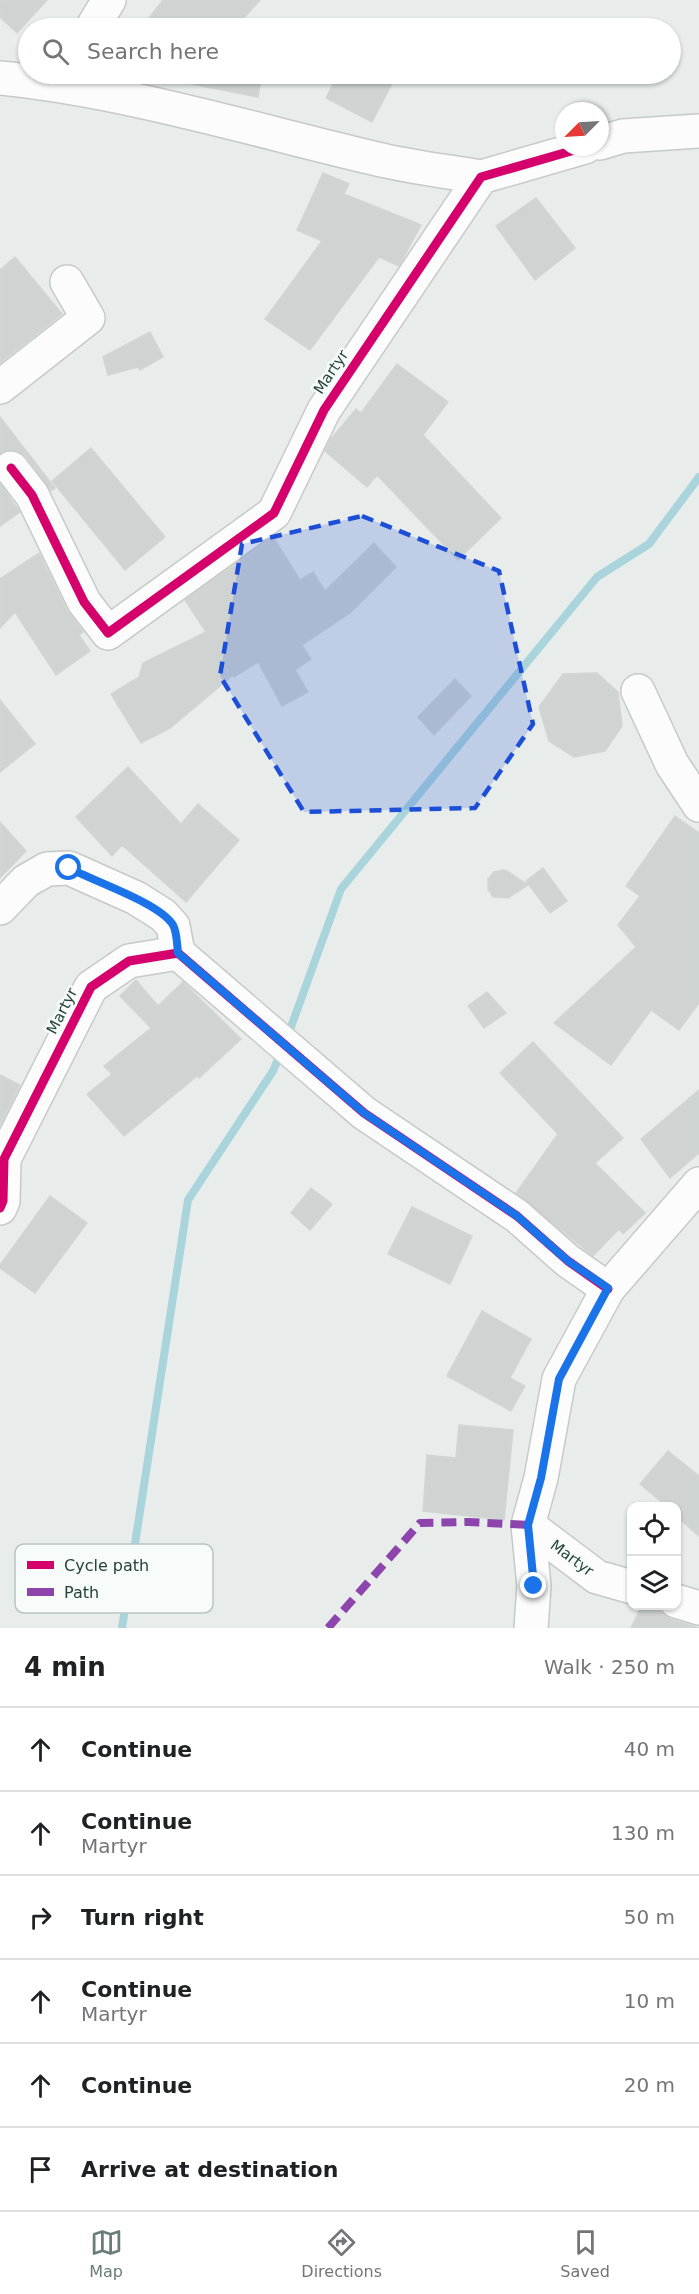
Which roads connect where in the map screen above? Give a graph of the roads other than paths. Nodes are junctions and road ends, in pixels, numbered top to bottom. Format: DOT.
graph roads {
  1 [pos="110,0"];
  2 [pos="98,18"];
  3 [pos="0,78"];
  4 [pos="18,78"];
  5 [pos="82,84"];
  6 [pos="699,131"];
  7 [pos="609,140"];
  8 [pos="555,156"];
  9 [pos="481,177"];
  10 [pos="67,282"];
  11 [pos="0,387"];
  12 [pos="11,468"];
  13 [pos="638,691"];
  14 [pos="699,805"];
  15 [pos="0,908"];
  16 [pos="178,953"];
  17 [pos="699,1184"];
  18 [pos="0,1209"];
  19 [pos="608,1288"];
  20 [pos="528,1525"];
  21 [pos="627,1586"];
  22 [pos="681,1603"];
  23 [pos="699,1608"];
  24 [pos="531,1628"];
  1 -- 2 [label="street"];
  3 -- 4 [label="street"];
  5 -- 9 [label="street"];
  6 -- 7 [label="street"];
  8 -- 9 [label="street"];
  9 -- 12 [label="street, Martyr"];
  10 -- 11 [label="street"];
  13 -- 14 [label="street"];
  15 -- 16 [label="street"];
  16 -- 18 [label="street, Martyr"];
  16 -- 19 [label="street"];
  17 -- 19 [label="street"];
  19 -- 20 [label="street"];
  20 -- 21 [label="street, Martyr"];
  20 -- 24 [label="street"];
  22 -- 23 [label="street"];
}
